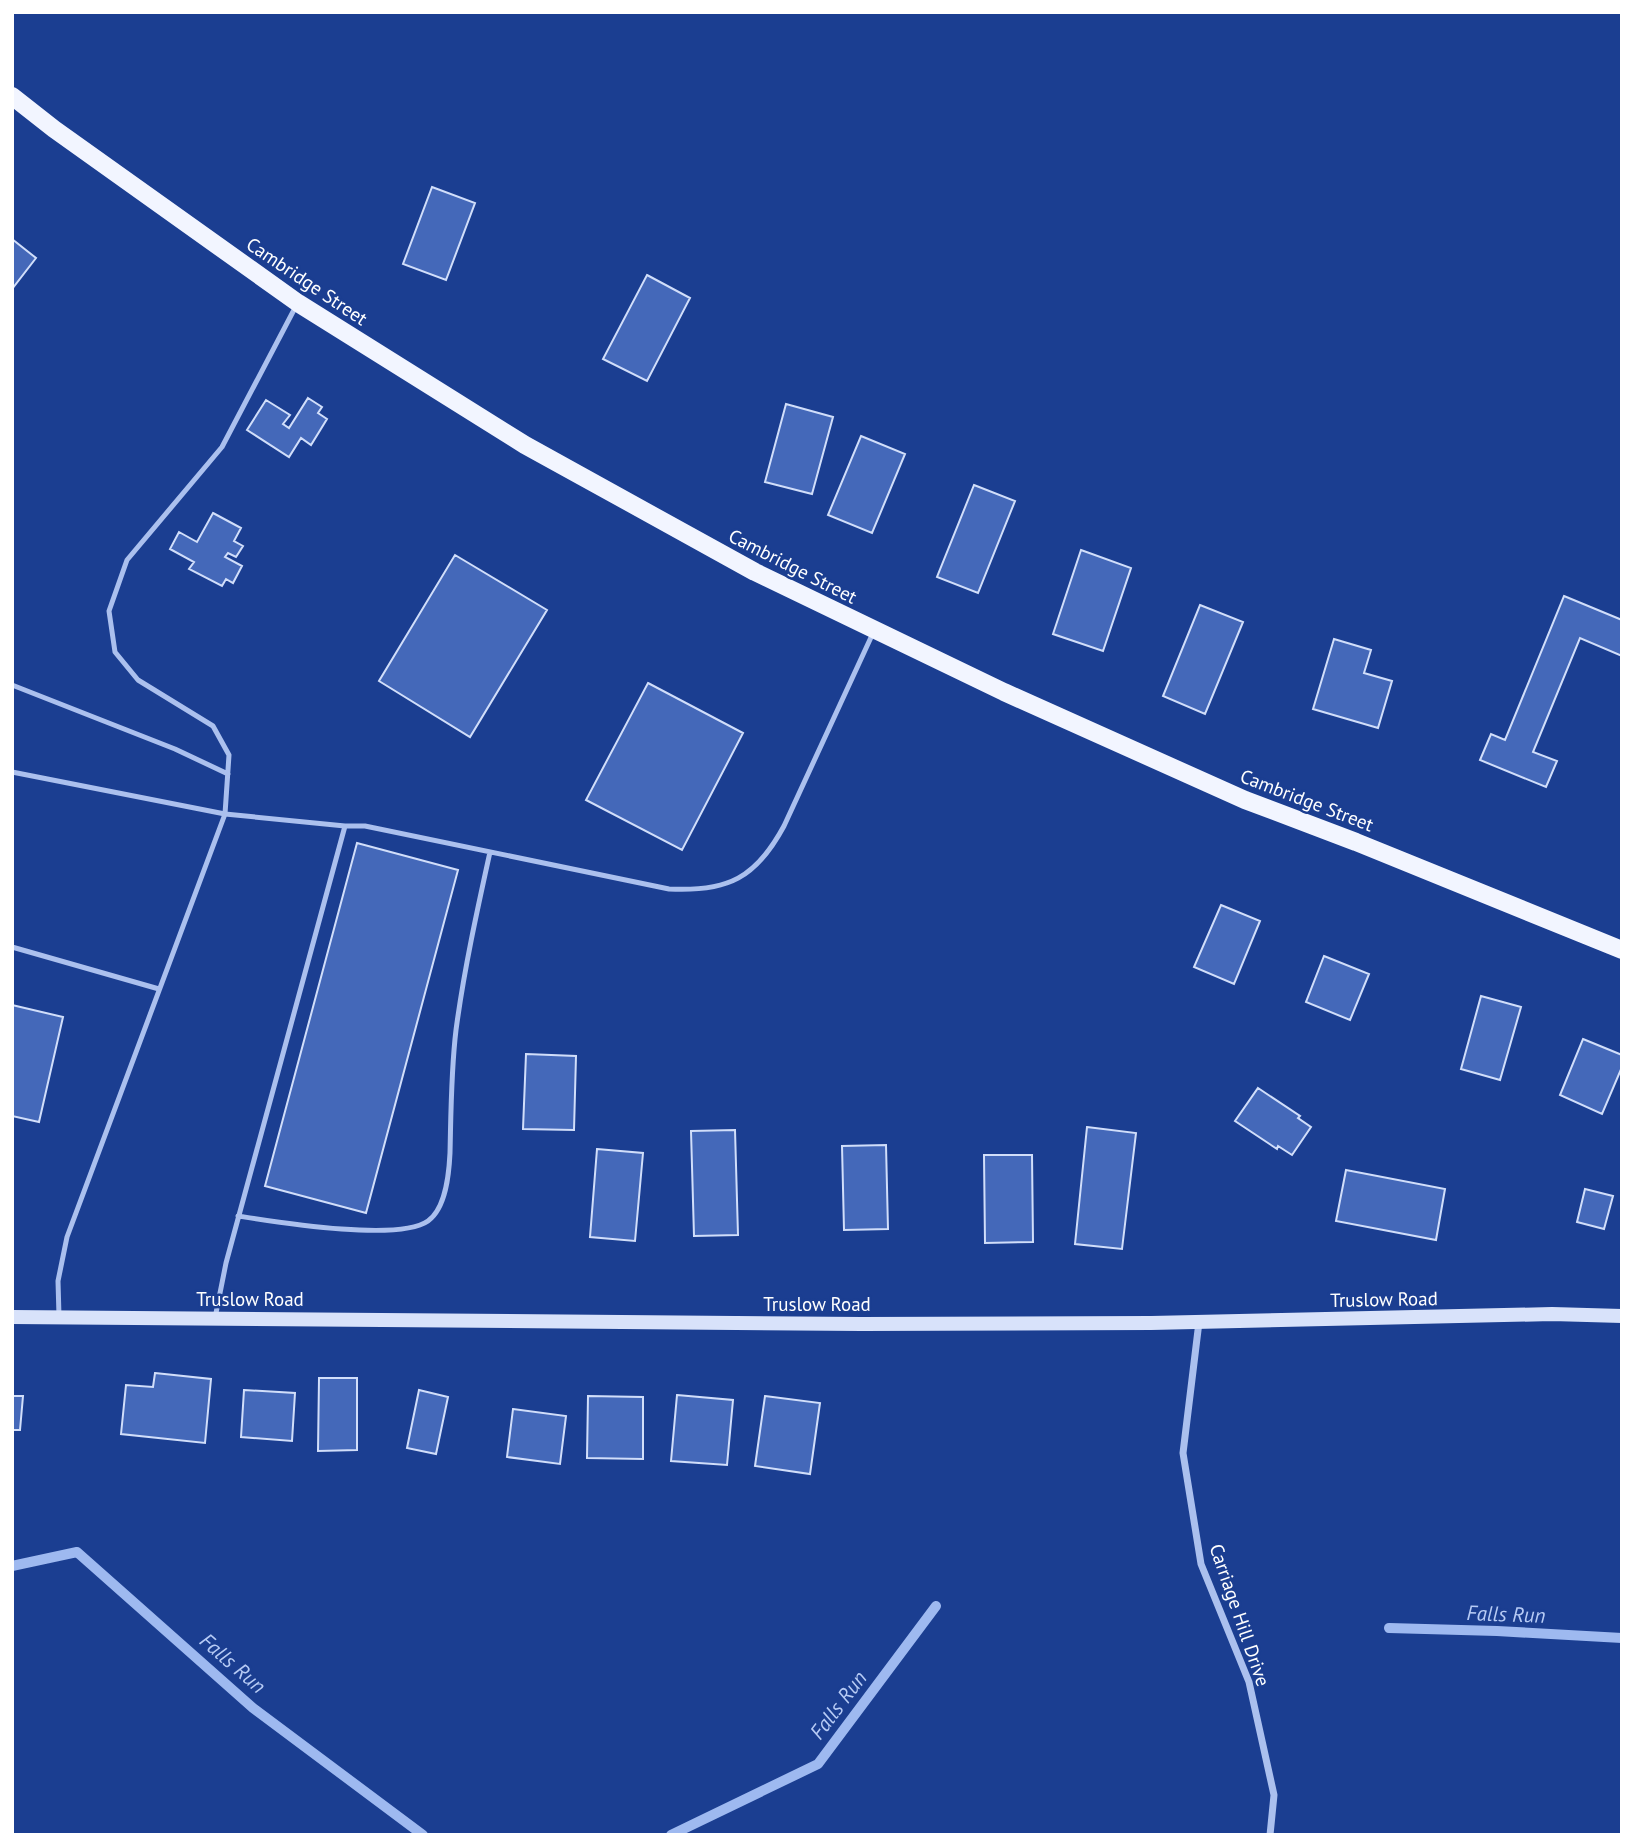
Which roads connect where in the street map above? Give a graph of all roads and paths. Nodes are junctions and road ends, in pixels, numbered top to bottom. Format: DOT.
graph roads {
  1 [pos="12,96"];
  2 [pos="298,303"];
  3 [pos="874,630"];
  4 [pos="12,685"];
  5 [pos="12,772"];
  6 [pos="228,774"];
  7 [pos="225,814"];
  8 [pos="345,827"];
  9 [pos="490,852"];
  10 [pos="12,947"];
  11 [pos="1622,950"];
  12 [pos="159,989"];
  13 [pos="238,1216"];
  14 [pos="1622,1315"];
  15 [pos="12,1317"];
  16 [pos="59,1318"];
  17 [pos="215,1318"];
  18 [pos="1199,1322"];
  19 [pos="1270,1835"];
  1 -- 2 [label="main road, Cambridge Street"];
  2 -- 3 [label="main road, Cambridge Street"];
  2 -- 6 [label="lane"];
  3 -- 9 [label="lane"];
  3 -- 11 [label="main road, Cambridge Street"];
  4 -- 6 [label="lane"];
  5 -- 7 [label="lane"];
  6 -- 7 [label="lane"];
  7 -- 8 [label="lane"];
  7 -- 12 [label="lane"];
  8 -- 9 [label="lane"];
  8 -- 13 [label="lane"];
  9 -- 13 [label="lane"];
  10 -- 12 [label="lane"];
  12 -- 16 [label="lane"];
  13 -- 17 [label="lane"];
  14 -- 18 [label="street, Truslow Road"];
  15 -- 16 [label="street, Truslow Road"];
  16 -- 17 [label="street, Truslow Road"];
  17 -- 18 [label="street, Truslow Road"];
  18 -- 19 [label="street, Carriage Hill Drive"];
}
